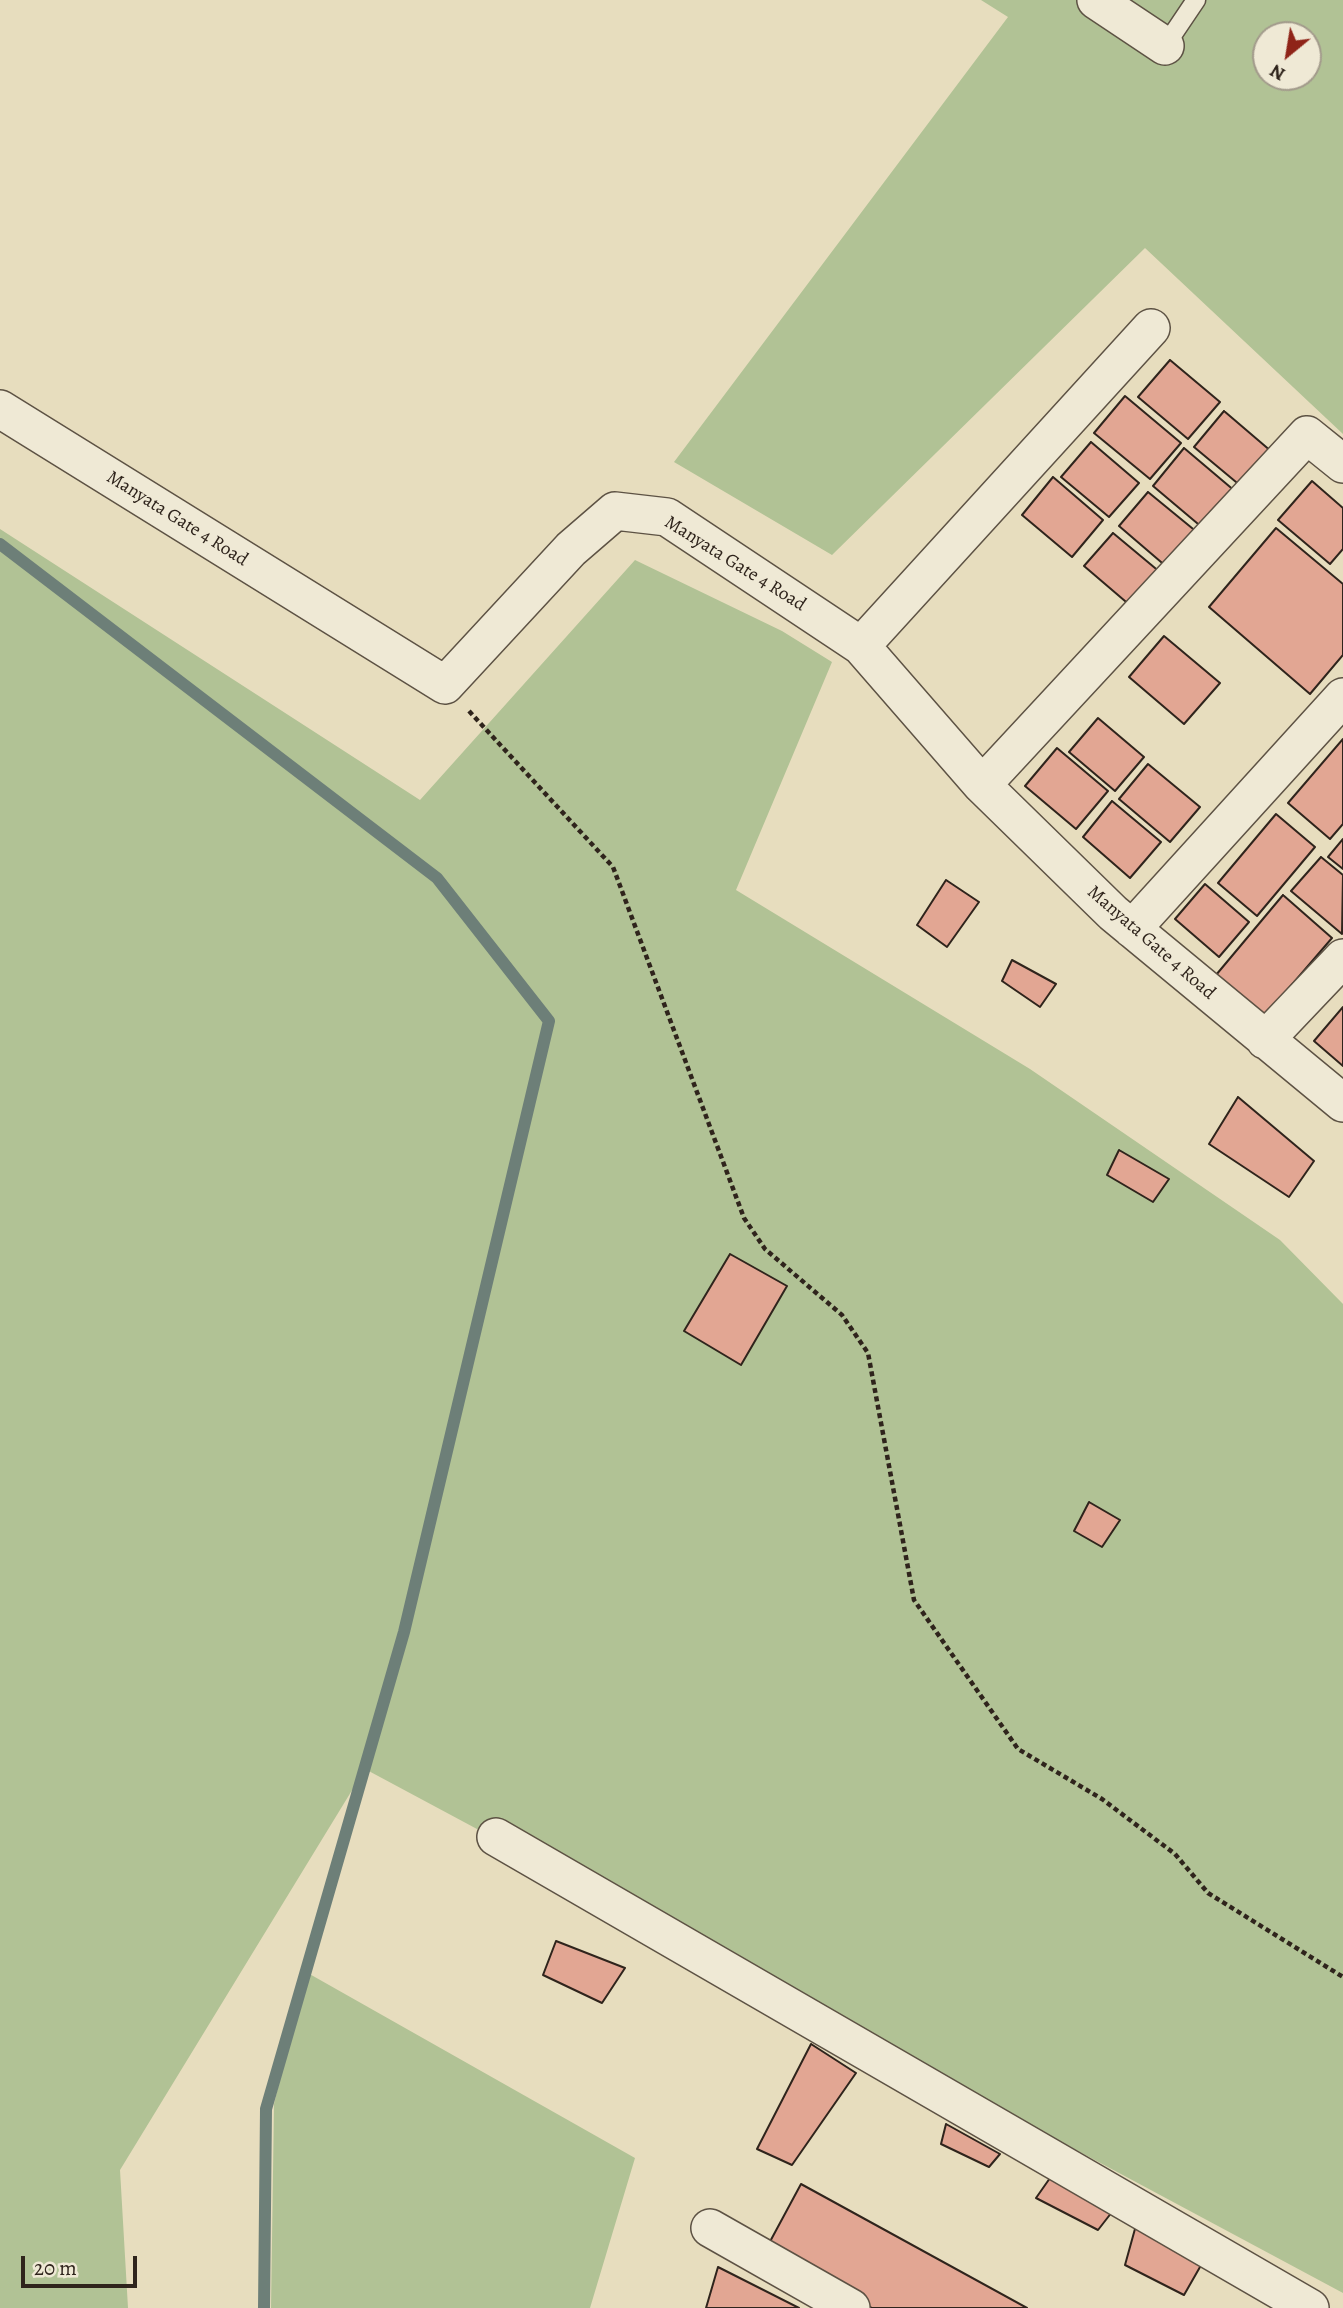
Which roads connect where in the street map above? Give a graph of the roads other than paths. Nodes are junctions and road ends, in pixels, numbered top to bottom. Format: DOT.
graph roads {
  1 [pos="1096,0"];
  2 [pos="1196,0"];
  3 [pos="1165,46"];
  4 [pos="1151,328"];
  5 [pos="0,410"];
  6 [pos="1343,464"];
  7 [pos="861,646"];
  8 [pos="1343,697"];
  9 [pos="982,785"];
  10 [pos="1132,929"];
  11 [pos="1343,958"];
  12 [pos="1265,1040"];
  13 [pos="1343,1103"];
  14 [pos="496,1838"];
  15 [pos="710,2228"];
  16 [pos="851,2308"];
  17 [pos="1310,2308"];
  1 -- 3 [label="street"];
  2 -- 3 [label="lane"];
  4 -- 7 [label="street"];
  5 -- 7 [label="street, Manyata Gate 4 Road"];
  6 -- 9 [label="street"];
  7 -- 9 [label="street, Manyata Gate 4 Road"];
  8 -- 10 [label="street"];
  9 -- 10 [label="street, Manyata Gate 4 Road"];
  10 -- 12 [label="street, Manyata Gate 4 Road"];
  11 -- 12 [label="street"];
  12 -- 13 [label="street, Manyata Gate 4 Road"];
  14 -- 17 [label="street"];
  15 -- 16 [label="street"];
}
